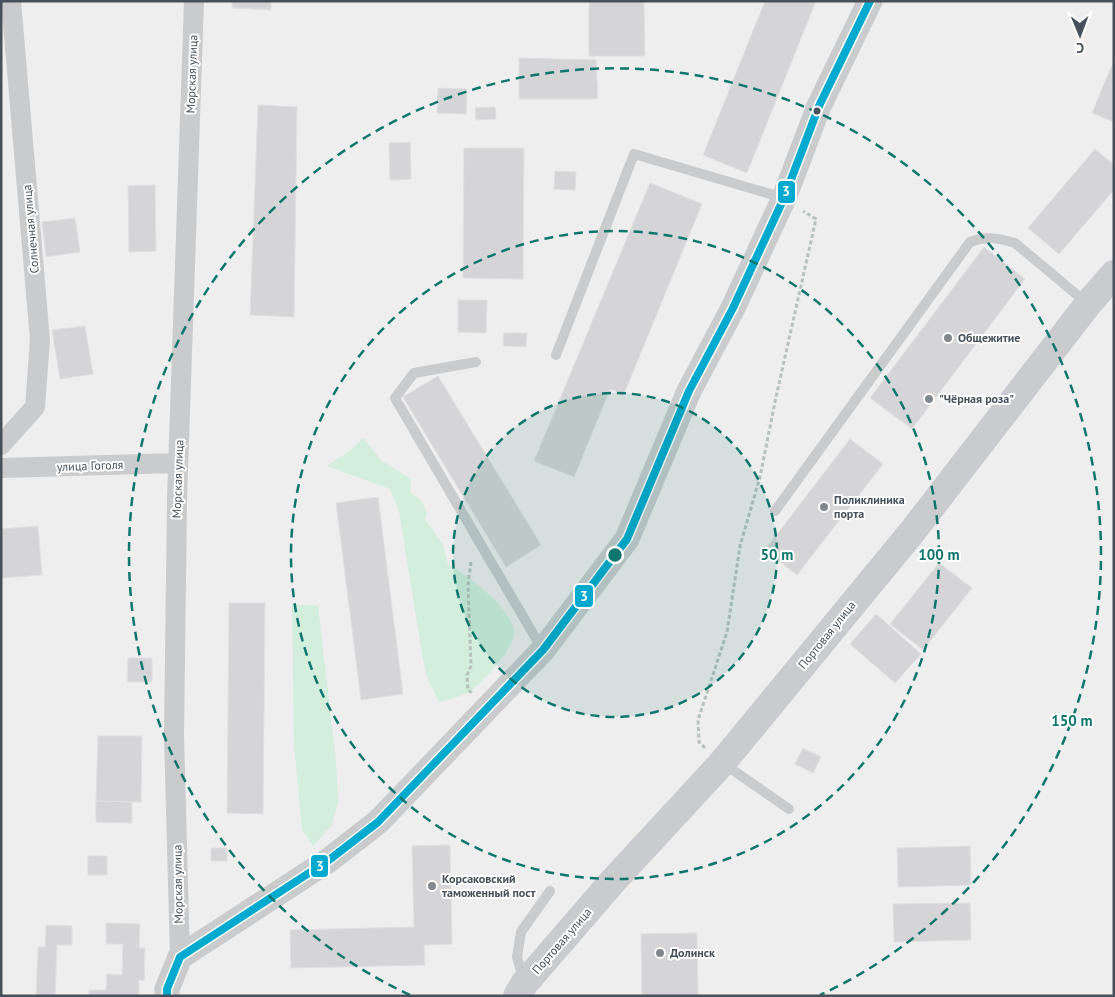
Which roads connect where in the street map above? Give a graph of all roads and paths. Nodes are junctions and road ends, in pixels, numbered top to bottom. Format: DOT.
graph roads {
  1 [pos="11,1"];
  2 [pos="194,1"];
  3 [pos="870,1"];
  4 [pos="784,198"];
  5 [pos="1114,274"];
  6 [pos="1088,304"];
  7 [pos="556,355"];
  8 [pos="476,362"];
  9 [pos="1,445"];
  10 [pos="178,464"];
  11 [pos="1,468"];
  12 [pos="775,511"];
  13 [pos="471,562"];
  14 [pos="543,650"];
  15 [pos="487,709"];
  16 [pos="722,763"];
  17 [pos="789,809"];
  18 [pos="550,891"];
  19 [pos="180,957"];
  20 [pos="518,992"];
  21 [pos="167,996"];
  1 -- 9 [label="street, Солнечная улица"];
  2 -- 10 [label="street, Морская улица"];
  3 -- 4 [label="street"];
  4 -- 7 [label="lane"];
  4 -- 14 [label="street"];
  4 -- 16 [label="path"];
  5 -- 6 [label="main road, Портовая улица"];
  6 -- 12 [label="lane"];
  6 -- 16 [label="main road, Портовая улица"];
  8 -- 14 [label="lane"];
  10 -- 11 [label="street, улица Гоголя"];
  10 -- 19 [label="street, Морская улица"];
  13 -- 15 [label="path"];
  14 -- 15 [label="street"];
  15 -- 19 [label="street"];
  16 -- 17 [label="lane"];
  16 -- 20 [label="main road, Портовая улица"];
  18 -- 20 [label="lane"];
  19 -- 21 [label="street"];
}
